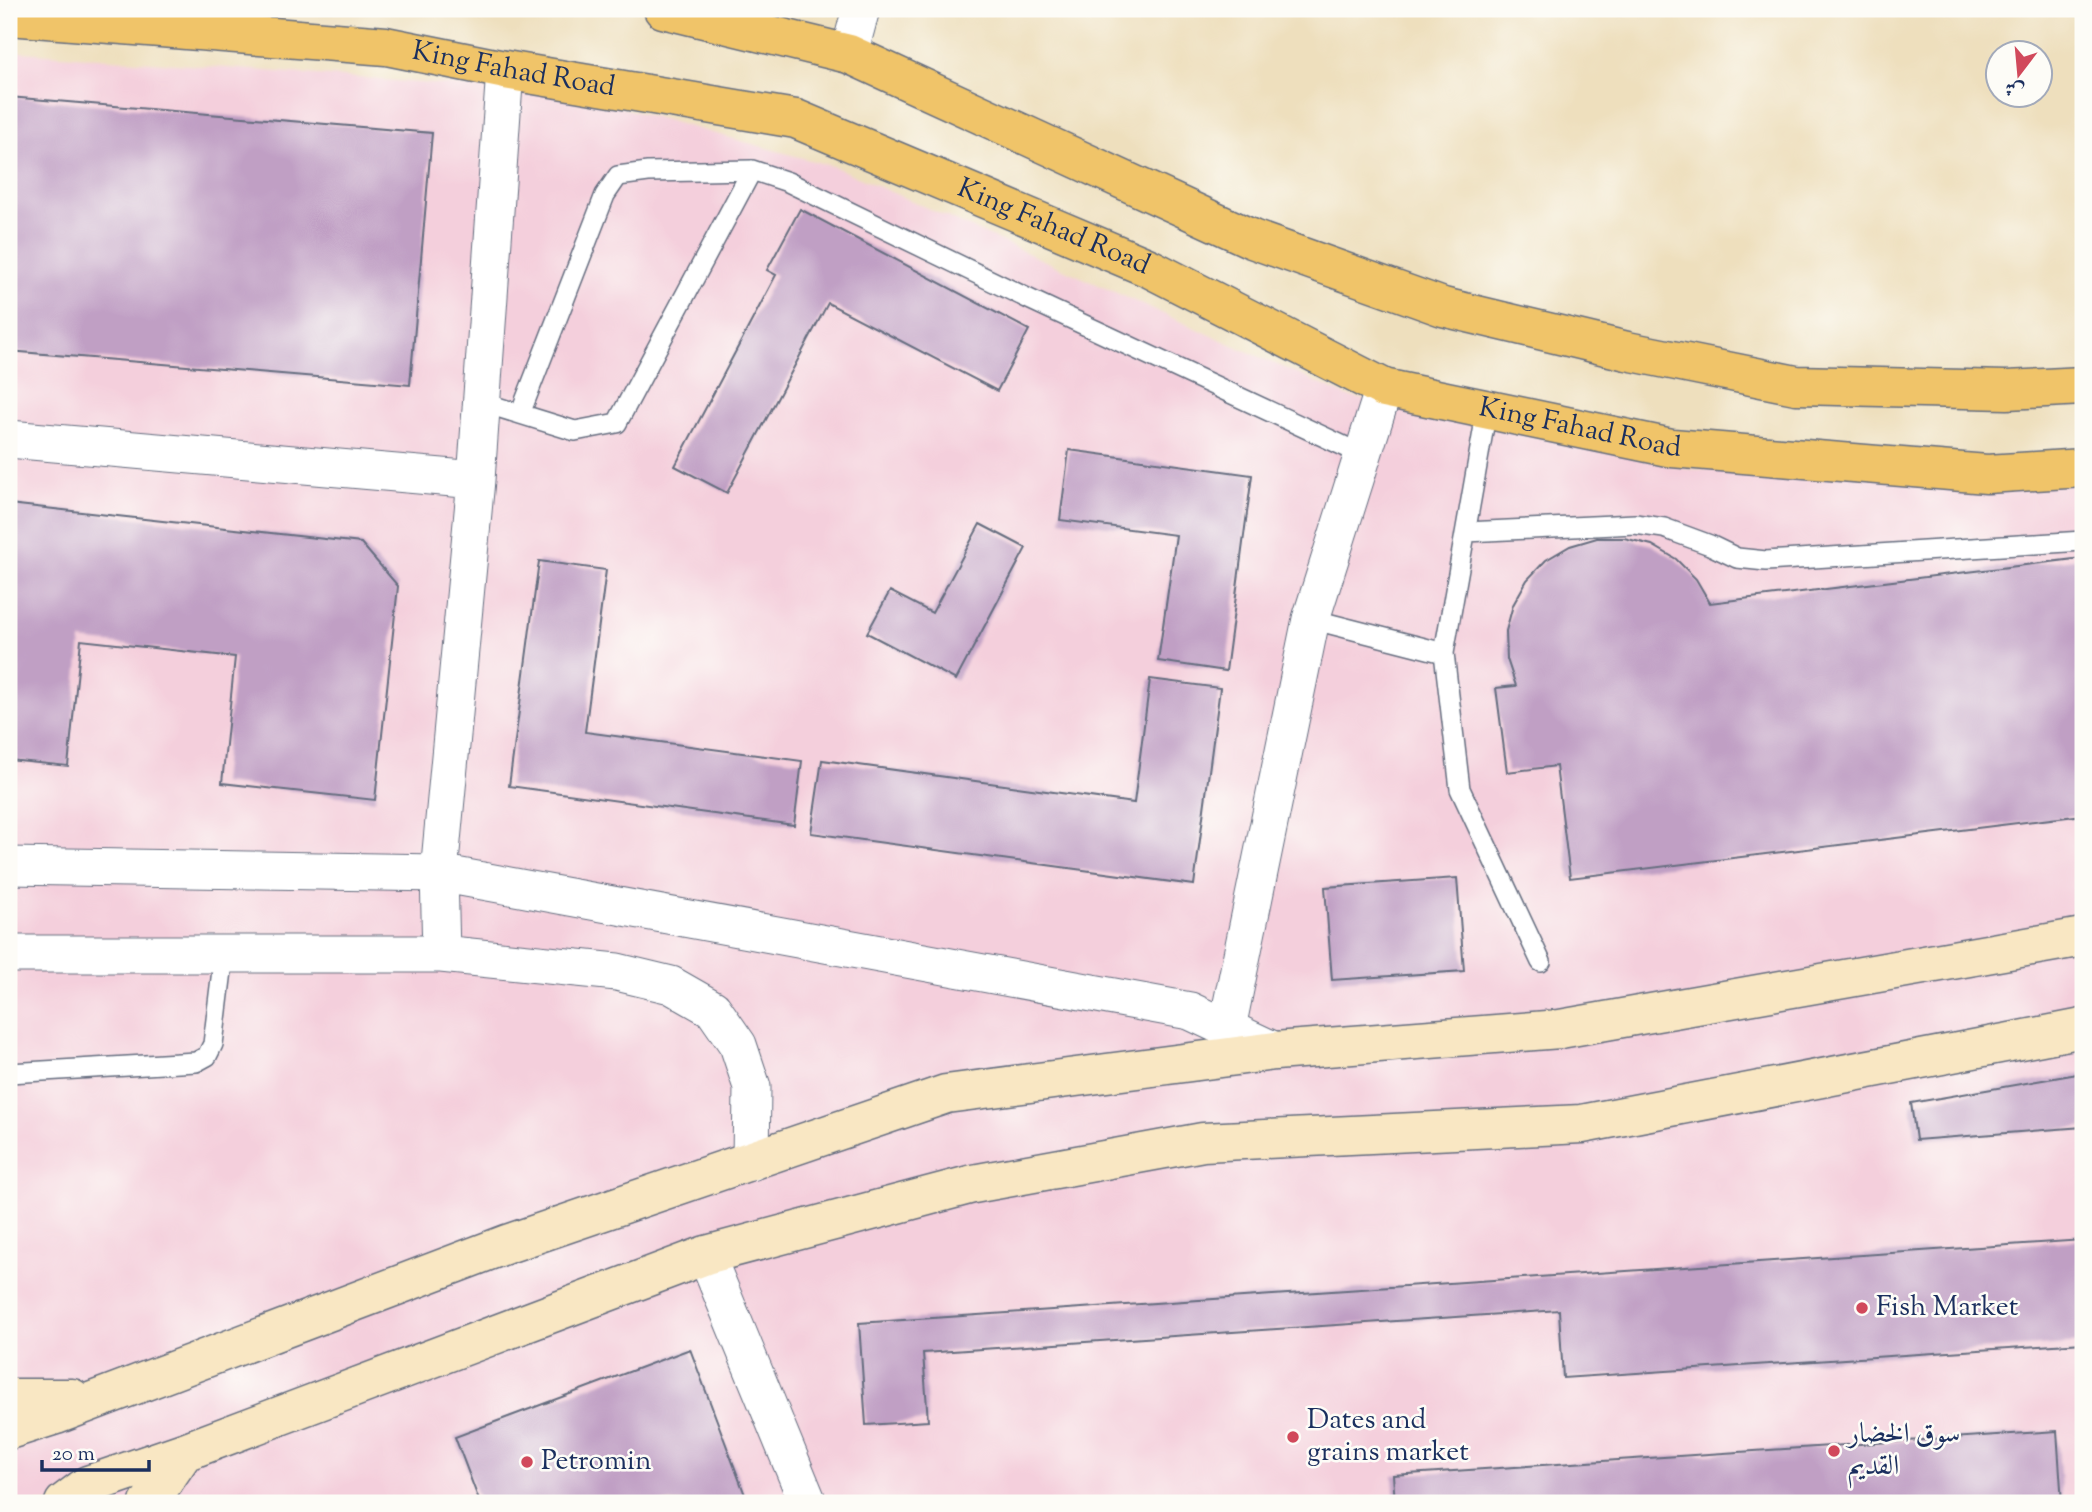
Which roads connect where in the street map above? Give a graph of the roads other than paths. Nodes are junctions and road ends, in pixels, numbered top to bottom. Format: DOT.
graph roads {
  1 [pos="663,9"];
  2 [pos="861,9"];
  3 [pos="9,16"];
  4 [pos="849,54"];
  5 [pos="505,70"];
  6 [pos="752,170"];
  7 [pos="2083,386"];
  8 [pos="1384,388"];
  9 [pos="481,402"];
  10 [pos="1487,409"];
  11 [pos="520,414"];
  12 [pos="9,439"];
  13 [pos="1363,455"];
  14 [pos="2083,468"];
  15 [pos="476,480"];
  16 [pos="1465,532"];
  17 [pos="2083,541"];
  18 [pos="1311,619"];
  19 [pos="1444,653"];
  20 [pos="9,866"];
  21 [pos="439,873"];
  22 [pos="2083,937"];
  23 [pos="9,954"];
  24 [pos="224,954"];
  25 [pos="440,954"];
  26 [pos="1541,962"];
  27 [pos="1227,1028"];
  28 [pos="2083,1028"];
  29 [pos="1275,1051"];
  30 [pos="9,1073"];
  31 [pos="751,1161"];
  32 [pos="706,1255"];
  33 [pos="103,1397"];
  34 [pos="9,1398"];
  35 [pos="9,1430"];
  36 [pos="184,1452"];
  37 [pos="64,1503"];
  38 [pos="149,1503"];
  39 [pos="808,1503"];
  1 -- 4 [label="main road"];
  2 -- 4 [label="street"];
  3 -- 5 [label="main road, King Fahad Road"];
  4 -- 7 [label="main road"];
  5 -- 8 [label="main road, King Fahad Road"];
  5 -- 9 [label="street"];
  6 -- 11 [label="lane"];
  6 -- 11 [label="lane"];
  6 -- 13 [label="lane"];
  8 -- 10 [label="main road, King Fahad Road"];
  8 -- 13 [label="street"];
  9 -- 11 [label="lane"];
  9 -- 15 [label="street"];
  10 -- 14 [label="main road, King Fahad Road"];
  10 -- 16 [label="lane"];
  12 -- 15 [label="street"];
  13 -- 18 [label="street"];
  15 -- 21 [label="street"];
  16 -- 17 [label="lane"];
  16 -- 19 [label="lane"];
  18 -- 19 [label="lane"];
  18 -- 27 [label="street"];
  19 -- 26 [label="lane"];
  20 -- 21 [label="street"];
  21 -- 25 [label="street"];
  21 -- 27 [label="street"];
  22 -- 29 [label="main road"];
  23 -- 24 [label="street"];
  24 -- 25 [label="street"];
  24 -- 30 [label="lane"];
  25 -- 31 [label="street"];
  27 -- 29 [label="street"];
  28 -- 32 [label="main road"];
  29 -- 31 [label="main road"];
  31 -- 33 [label="main road"];
  32 -- 36 [label="main road"];
  32 -- 39 [label="street"];
  33 -- 34 [label="main road"];
  33 -- 35 [label="main road"];
  36 -- 37 [label="main road"];
  36 -- 38 [label="main road"];
}
